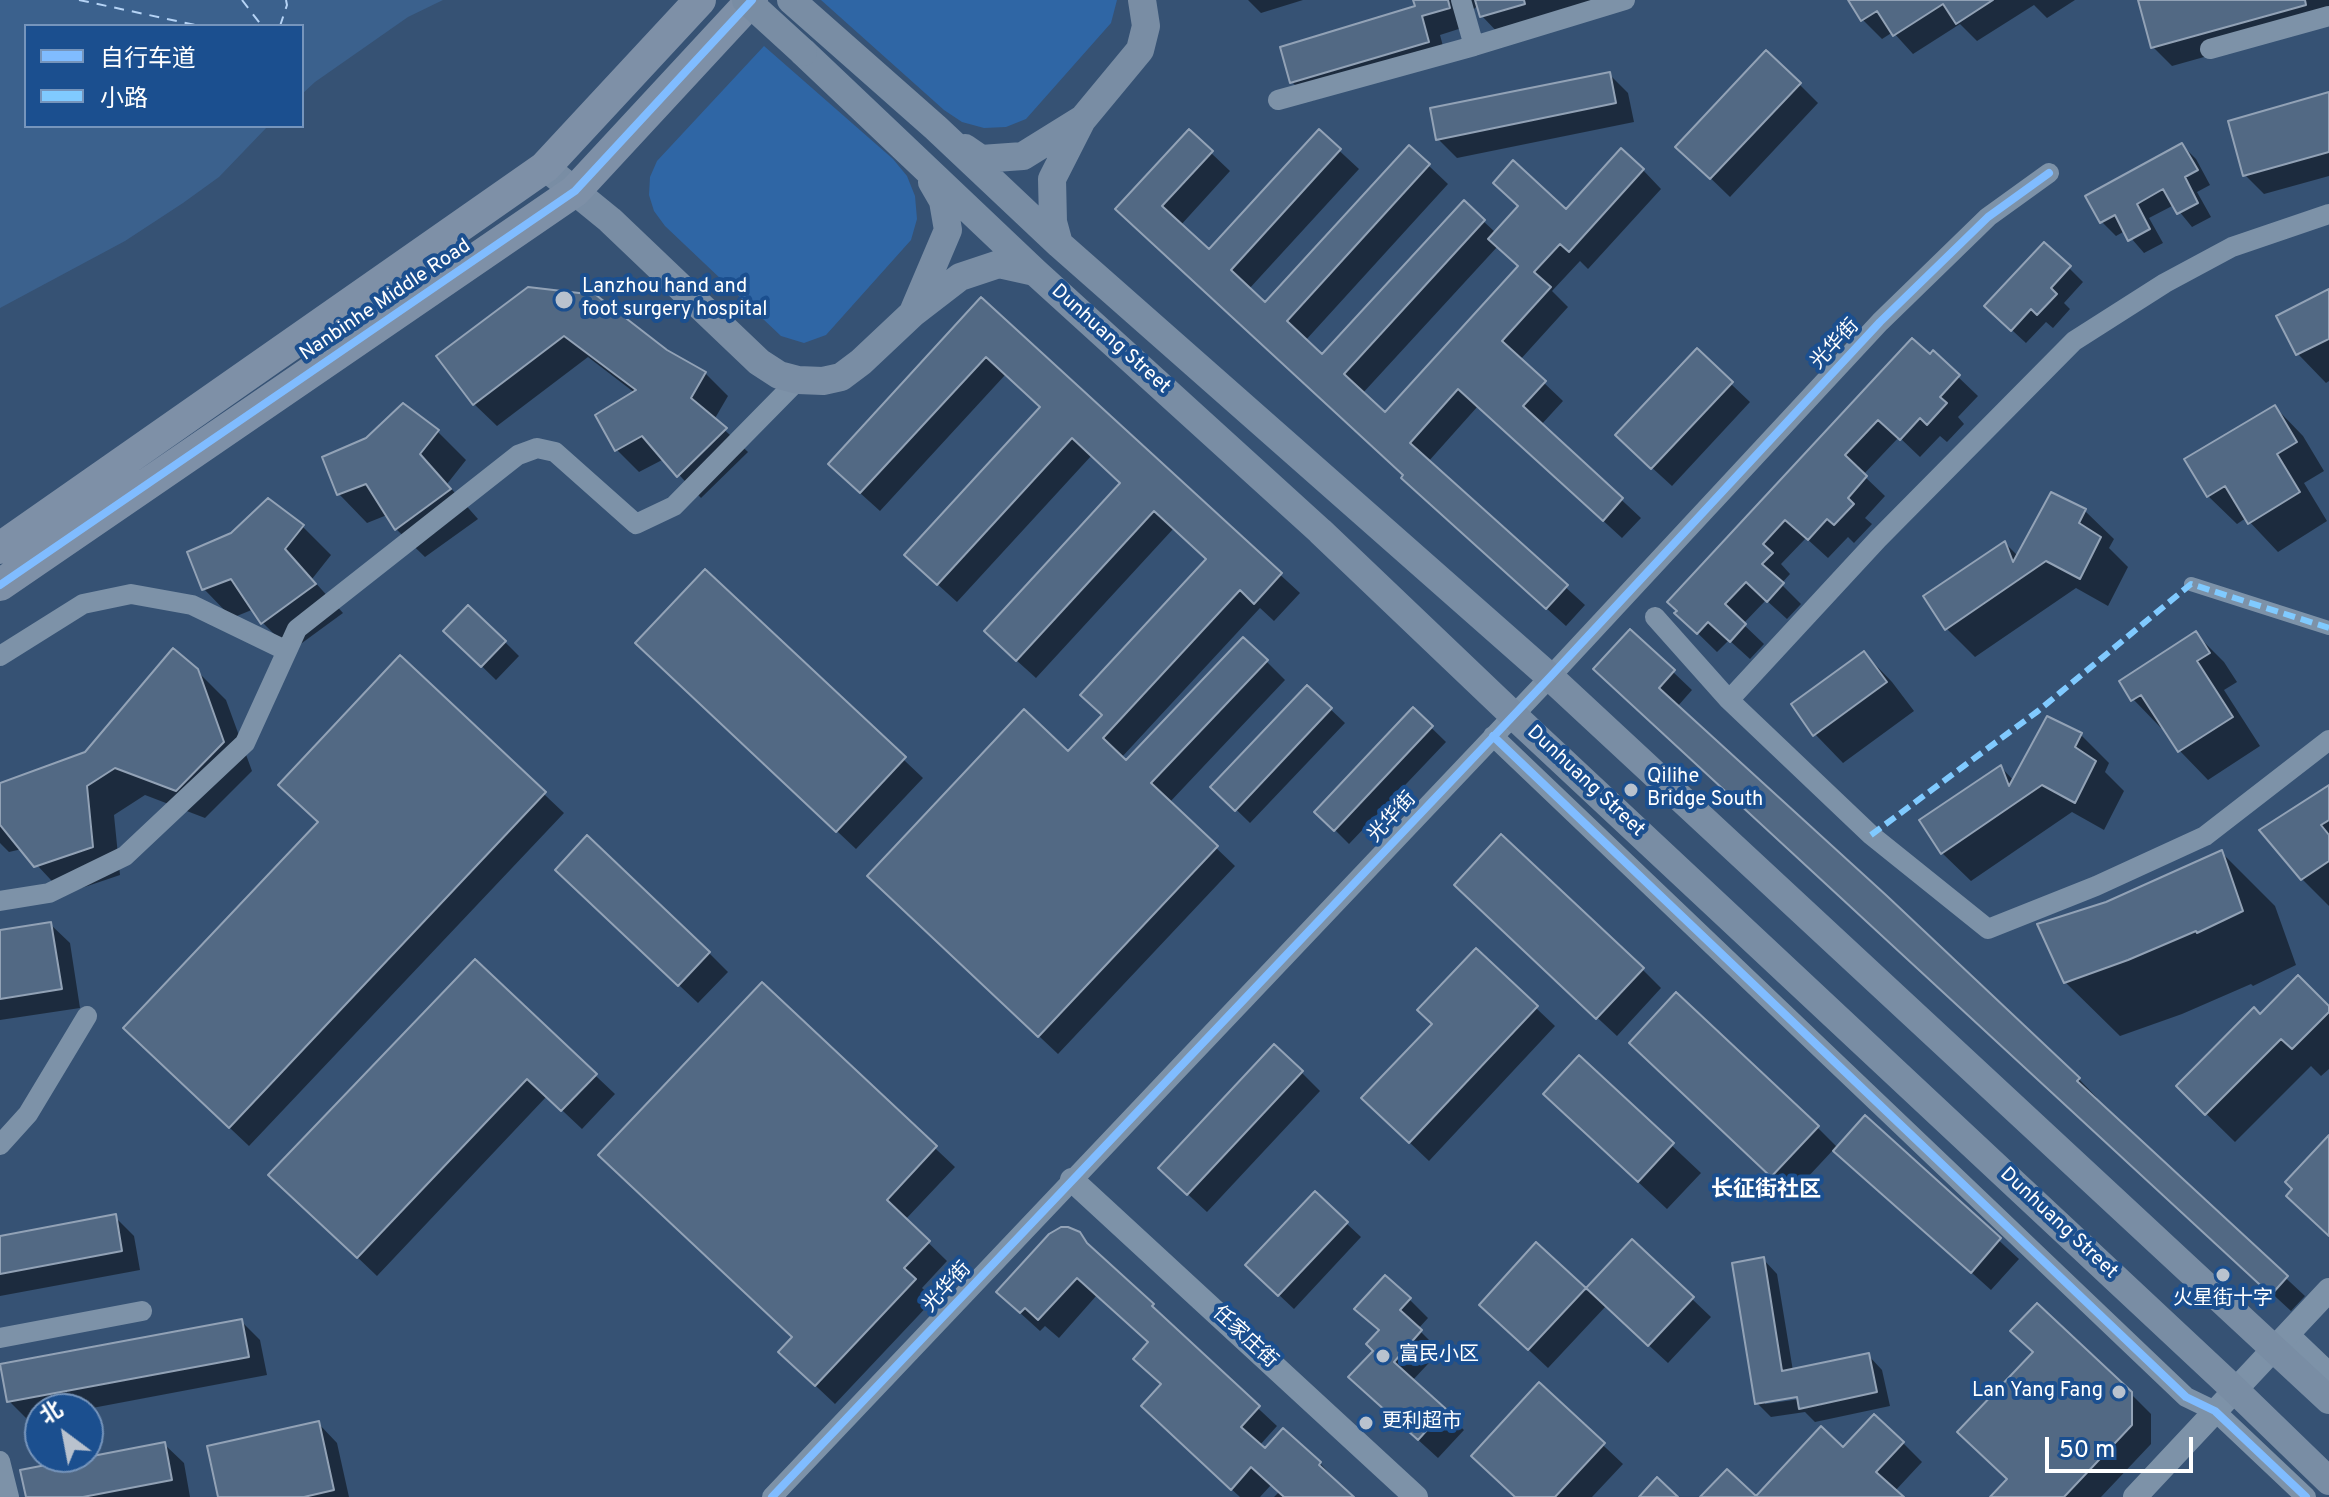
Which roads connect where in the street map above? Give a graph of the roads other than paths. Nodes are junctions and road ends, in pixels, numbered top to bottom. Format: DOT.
graph roads {
  1 [pos="700,0"];
  2 [pos="749,0"];
  3 [pos="791,0"];
  4 [pos="1142,0"];
  5 [pos="1461,0"];
  6 [pos="1625,0"];
  7 [pos="2329,16"];
  8 [pos="1474,46"];
  9 [pos="2210,49"];
  10 [pos="1278,100"];
  11 [pos="1082,120"];
  12 [pos="936,128"];
  13 [pos="923,166"];
  14 [pos="545,167"];
  15 [pos="2049,173"];
  16 [pos="575,191"];
  17 [pos="2329,214"];
  18 [pos="1059,244"];
  19 [pos="1035,272"];
  20 [pos="912,314"];
  21 [pos="798,380"];
  22 [pos="0,548"];
  23 [pos="2191,584"];
  24 [pos="0,585"];
  25 [pos="1655,617"];
  26 [pos="2329,628"];
  27 [pos="2,650"];
  28 [pos="287,651"];
  29 [pos="1550,677"];
  30 [pos="1729,700"];
  31 [pos="1513,715"];
  32 [pos="1493,736"];
  33 [pos="2329,740"];
  34 [pos="0,901"];
  35 [pos="87,1016"];
  36 [pos="0,1145"];
  37 [pos="1072,1180"];
  38 [pos="2329,1290"];
  39 [pos="142,1311"];
  40 [pos="0,1338"];
  41 [pos="2281,1341"];
  42 [pos="2329,1372"];
  43 [pos="2235,1390"];
  44 [pos="2329,1400"];
  45 [pos="2215,1411"];
  46 [pos="0,1461"];
  47 [pos="2329,1481"];
  48 [pos="9,1497"];
  49 [pos="772,1497"];
  50 [pos="1416,1497"];
  51 [pos="2135,1497"];
  52 [pos="2306,1497"];
  1 -- 14 [label="highway, Nanbinhe Middle Road"];
  2 -- 13 [label="main road, Dunhuang Street, bridge"];
  2 -- 16 [label="highway, Nanbinhe Middle Road"];
  3 -- 12 [label="main road, Dunhuang Street"];
  4 -- 11 [label="main road"];
  5 -- 8 [label="street"];
  6 -- 8 [label="street"];
  7 -- 9 [label="street"];
  8 -- 10 [label="street"];
  11 -- 12 [label="main road"];
  11 -- 18 [label="main road"];
  12 -- 18 [label="main road, Dunhuang Street"];
  13 -- 19 [label="main road, Dunhuang Street"];
  13 -- 20 [label="main road"];
  14 -- 16 [label="main road"];
  14 -- 22 [label="highway, Nanbinhe Middle Road"];
  15 -- 29 [label="street, 光华街"];
  16 -- 21 [label="main road"];
  16 -- 24 [label="highway, Nanbinhe Middle Road"];
  17 -- 30 [label="street"];
  18 -- 29 [label="main road, Dunhuang Street"];
  19 -- 20 [label="main road"];
  19 -- 31 [label="main road, Dunhuang Street"];
  20 -- 21 [label="main road"];
  21 -- 28 [label="street"];
  23 -- 26 [label="street"];
  25 -- 30 [label="street"];
  27 -- 28 [label="street"];
  28 -- 34 [label="street"];
  29 -- 31 [label="street, 光华街"];
  29 -- 41 [label="main road, Dunhuang Street"];
  30 -- 33 [label="street"];
  31 -- 32 [label="street, 光华街"];
  31 -- 43 [label="main road, Dunhuang Street"];
  32 -- 37 [label="street, 光华街"];
  32 -- 45 [label="street"];
  35 -- 36 [label="street"];
  37 -- 49 [label="street, 光华街"];
  37 -- 50 [label="street, 任家庄街"];
  38 -- 41 [label="street"];
  39 -- 40 [label="street"];
  41 -- 42 [label="street"];
  41 -- 43 [label="street"];
  41 -- 44 [label="main road, Dunhuang Street"];
  43 -- 45 [label="street"];
  43 -- 47 [label="main road, Dunhuang Street"];
  45 -- 51 [label="street"];
  45 -- 52 [label="street"];
  46 -- 48 [label="street"];
}
